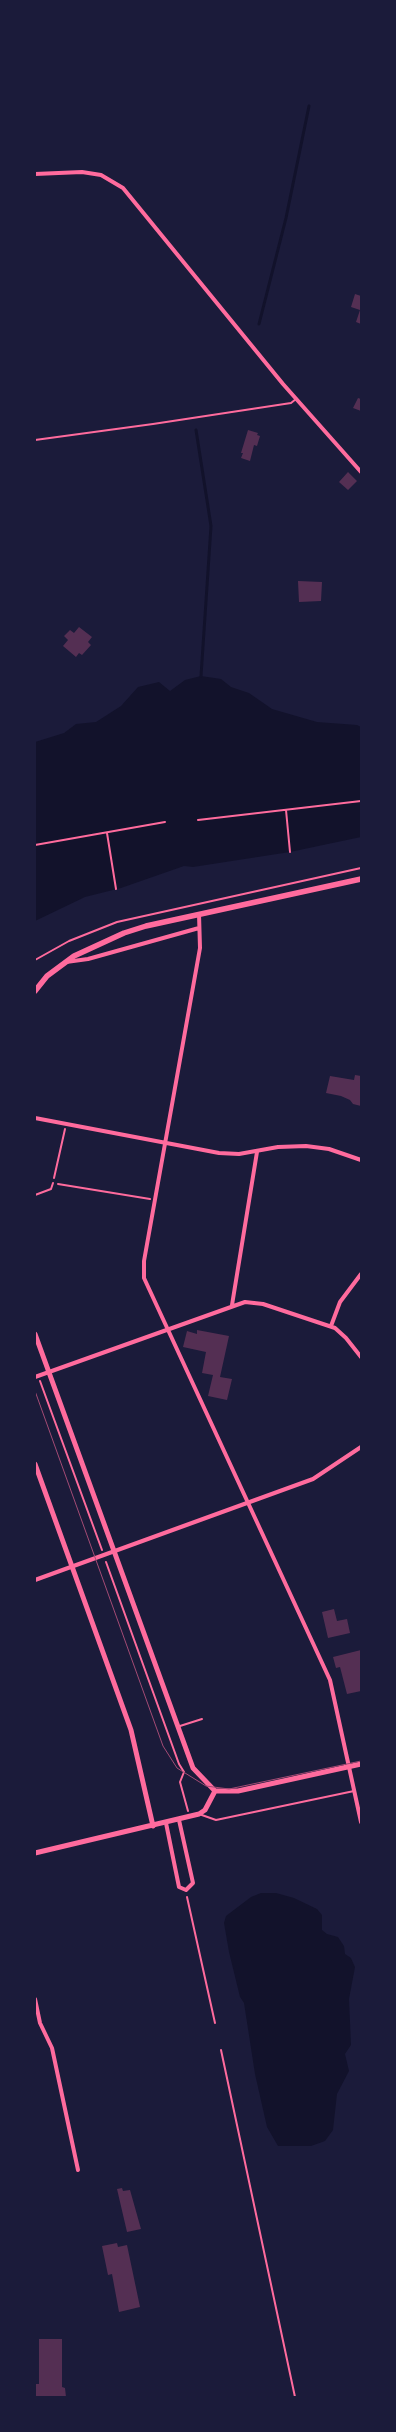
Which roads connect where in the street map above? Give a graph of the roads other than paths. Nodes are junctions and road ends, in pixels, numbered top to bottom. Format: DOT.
graph roads {
  1 [pos="35,174"];
  2 [pos="296,399"];
  3 [pos="35,440"];
  4 [pos="360,469"];
  5 [pos="361,879"];
  6 [pos="199,914"];
  7 [pos="199,928"];
  8 [pos="64,963"];
  9 [pos="35,990"];
  10 [pos="35,1118"];
  11 [pos="164,1143"];
  12 [pos="257,1152"];
  13 [pos="361,1160"];
  14 [pos="53,1183"];
  15 [pos="35,1195"];
  16 [pos="361,1274"];
  17 [pos="232,1305"];
  18 [pos="331,1326"];
  19 [pos="166,1330"];
  20 [pos="35,1334"];
  21 [pos="361,1357"];
  22 [pos="49,1372"];
  23 [pos="37,1376"];
  24 [pos="361,1447"];
  25 [pos="35,1464"];
  26 [pos="248,1503"];
  27 [pos="115,1551"];
  28 [pos="72,1566"];
  29 [pos="35,1580"];
  30 [pos="202,1718"];
  31 [pos="179,1727"];
  32 [pos="361,1764"];
  33 [pos="350,1766"];
  34 [pos="216,1791"];
  35 [pos="354,1791"];
  36 [pos="199,1814"];
  37 [pos="179,1820"];
  38 [pos="361,1822"];
  39 [pos="166,1823"];
  40 [pos="153,1826"];
  41 [pos="35,1853"];
  42 [pos="35,1999"];
  43 [pos="40,2023"];
  44 [pos="35,2027"];
  45 [pos="78,2170"];
  1 -- 2 [label="street"];
  2 -- 3 [label="lane"];
  2 -- 4 [label="street"];
  5 -- 6 [label="main road"];
  6 -- 7 [label="street"];
  6 -- 8 [label="main road"];
  7 -- 8 [label="street"];
  7 -- 11 [label="street"];
  8 -- 9 [label="main road"];
  10 -- 11 [label="street"];
  11 -- 12 [label="street"];
  11 -- 19 [label="street"];
  12 -- 13 [label="street"];
  12 -- 17 [label="street"];
  14 -- 15 [label="lane"];
  16 -- 18 [label="street"];
  17 -- 18 [label="street"];
  17 -- 19 [label="street"];
  18 -- 21 [label="street"];
  19 -- 22 [label="street"];
  19 -- 26 [label="street"];
  20 -- 22 [label="street"];
  22 -- 23 [label="street"];
  22 -- 27 [label="street"];
  24 -- 26 [label="street"];
  25 -- 28 [label="street"];
  26 -- 27 [label="street"];
  26 -- 33 [label="street"];
  27 -- 28 [label="street"];
  27 -- 31 [label="street"];
  28 -- 29 [label="street"];
  28 -- 40 [label="street"];
  30 -- 31 [label="lane"];
  31 -- 34 [label="street"];
  32 -- 33 [label="street"];
  33 -- 34 [label="street"];
  33 -- 35 [label="street"];
  34 -- 36 [label="street"];
  35 -- 36 [label="lane"];
  35 -- 38 [label="street"];
  36 -- 37 [label="street"];
  37 -- 39 [label="street"];
  37 -- 39 [label="street"];
  39 -- 40 [label="street"];
  40 -- 41 [label="street"];
  42 -- 43 [label="street"];
  43 -- 44 [label="street"];
  43 -- 45 [label="street"];
}
